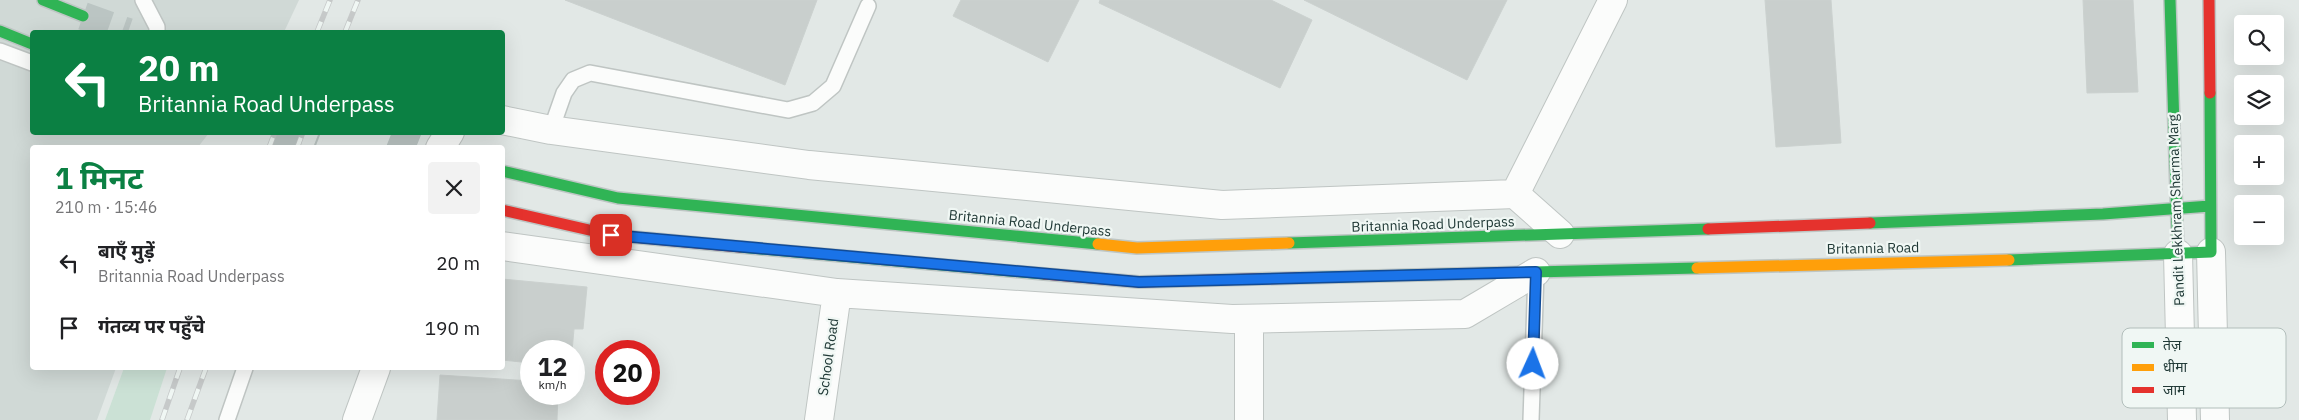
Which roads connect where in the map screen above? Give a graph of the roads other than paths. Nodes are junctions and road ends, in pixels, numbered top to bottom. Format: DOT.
graph roads {
  1 [pos="43,0"];
  2 [pos="143,0"];
  3 [pos="1613,0"];
  4 [pos="2170,0"];
  5 [pos="2209,0"];
  6 [pos="868,6"];
  7 [pos="84,16"];
  8 [pos="157,30"];
  9 [pos="0,31"];
  10 [pos="30,43"];
  11 [pos="0,51"];
  12 [pos="30,62"];
  13 [pos="505,121"];
  14 [pos="551,130"];
  15 [pos="505,172"];
  16 [pos="1515,194"];
  17 [pos="2210,206"];
  18 [pos="2175,209"];
  19 [pos="505,211"];
  20 [pos="1560,234"];
  21 [pos="505,246"];
  22 [pos="2211,252"];
  23 [pos="2178,254"];
  24 [pos="1536,272"];
  25 [pos="836,293"];
  26 [pos="1249,319"];
  27 [pos="2180,328"];
  28 [pos="2213,328"];
  29 [pos="244,370"];
  30 [pos="375,370"];
  31 [pos="227,420"];
  32 [pos="357,420"];
  33 [pos="819,420"];
  34 [pos="1248,420"];
  35 [pos="1531,420"];
  1 -- 7 [label="main road"];
  2 -- 8 [label="lane"];
  3 -- 16 [label="street"];
  4 -- 18 [label="main road, Pandit Lekkhram Sharma Marg"];
  5 -- 17 [label="main road"];
  6 -- 14 [label="lane"];
  9 -- 10 [label="main road"];
  11 -- 12 [label="lane"];
  13 -- 14 [label="street"];
  14 -- 16 [label="street"];
  15 -- 20 [label="main road, Britannia Road Underpass"];
  16 -- 20 [label="street"];
  17 -- 18 [label="main road, Britannia Road"];
  17 -- 22 [label="main road"];
  18 -- 20 [label="main road, Britannia Road"];
  18 -- 23 [label="main road, Pandit Lekkhram Sharma Marg"];
  19 -- 24 [label="main road"];
  21 -- 25 [label="street"];
  22 -- 23 [label="main road, Britannia Road"];
  22 -- 28 [label="street"];
  23 -- 24 [label="main road, Britannia Road"];
  23 -- 27 [label="street, Pandit Lekkhram Sharma Marg"];
  24 -- 26 [label="street"];
  24 -- 35 [label="lane"];
  25 -- 26 [label="street"];
  25 -- 33 [label="street, School Road"];
  26 -- 34 [label="street"];
  29 -- 31 [label="lane"];
  30 -- 32 [label="street"];
}
